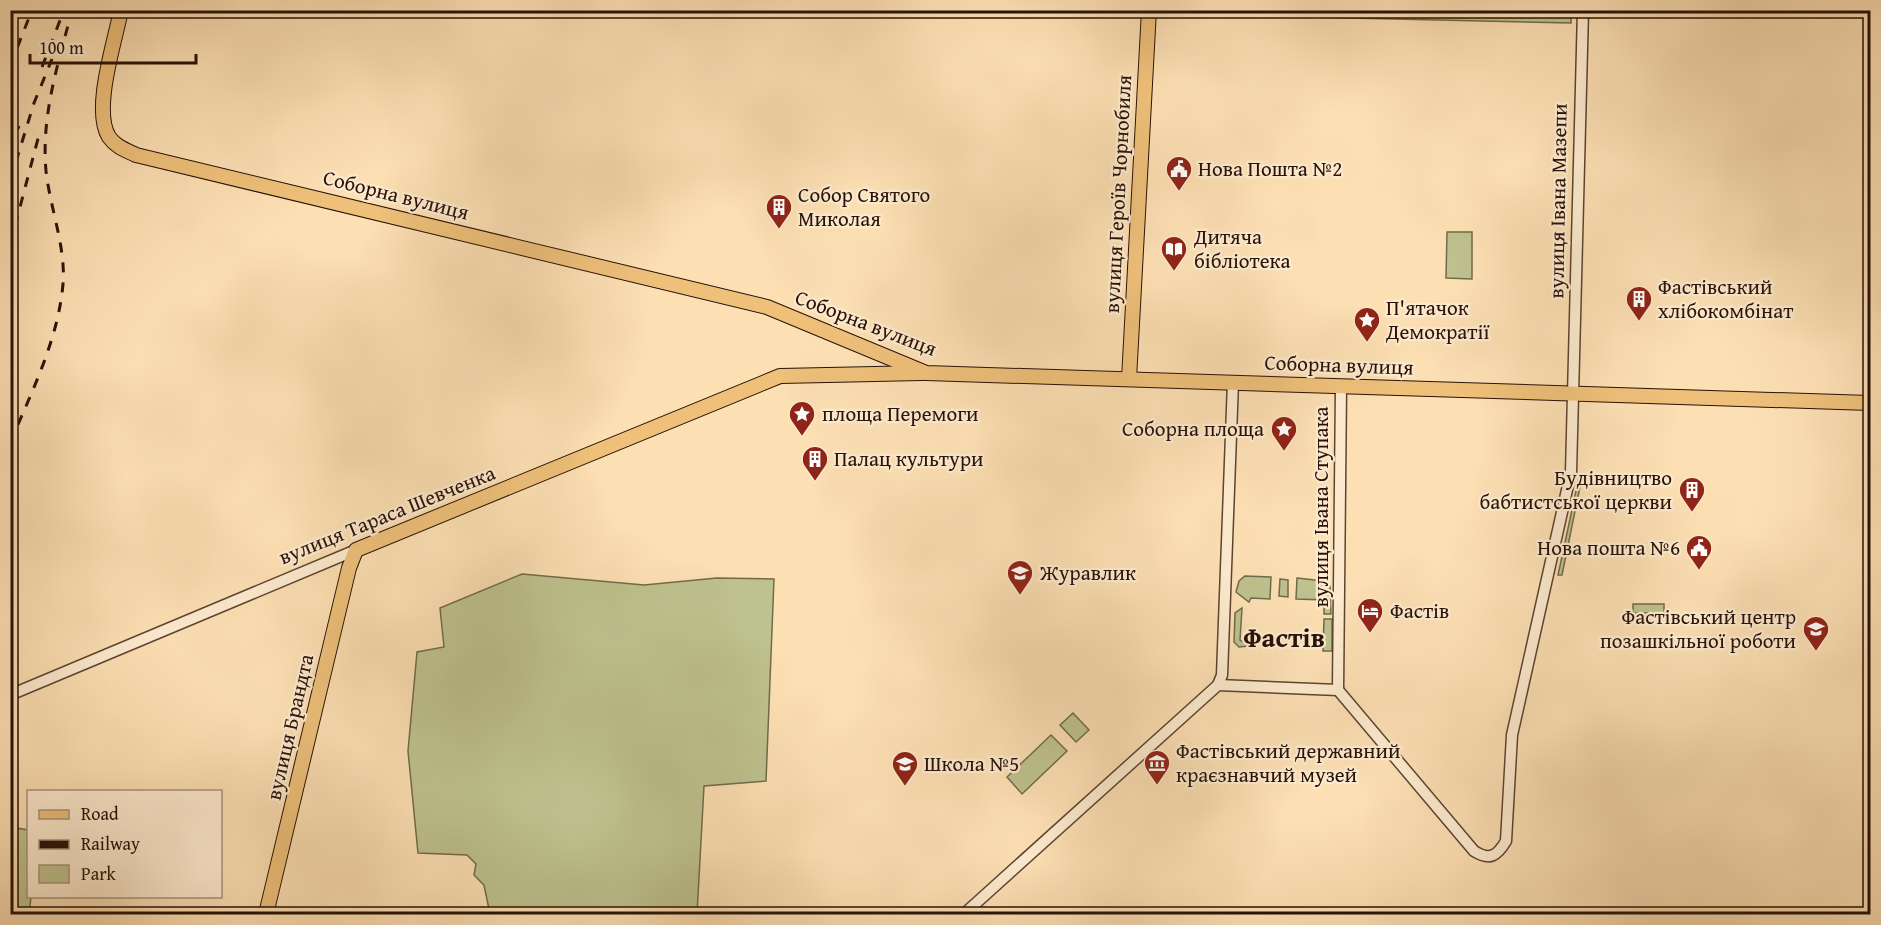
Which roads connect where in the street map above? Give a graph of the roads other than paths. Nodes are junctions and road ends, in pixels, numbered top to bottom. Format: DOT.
graph roads {
  1 [pos="121,10"];
  2 [pos="1149,10"];
  3 [pos="1583,10"];
  4 [pos="926,373"];
  5 [pos="1129,380"];
  6 [pos="1233,382"];
  7 [pos="1341,386"];
  8 [pos="1572,393"];
  9 [pos="1870,403"];
  10 [pos="356,549"];
  11 [pos="1218,685"];
  12 [pos="1338,690"];
  13 [pos="10,695"];
  14 [pos="266,915"];
  15 [pos="964,915"];
  1 -- 4 [label="main road, Соборна вулиця"];
  2 -- 5 [label="main road, вулиця Героїв Чорнобиля"];
  3 -- 8 [label="street, вулиця Івана Мазепи"];
  4 -- 5 [label="main road, Соборна вулиця"];
  4 -- 10 [label="main road, вулиця Тараса Шевченка"];
  5 -- 6 [label="main road, Соборна вулиця"];
  6 -- 7 [label="main road, Соборна вулиця"];
  6 -- 11 [label="street"];
  7 -- 8 [label="main road, Соборна вулиця"];
  7 -- 12 [label="street, вулиця Івана Ступака"];
  8 -- 9 [label="main road, Соборна вулиця"];
  8 -- 12 [label="street, вулиця Івана Мазепи"];
  10 -- 13 [label="street, вулиця Тараса Шевченка"];
  10 -- 14 [label="main road, вулиця Брандта"];
  11 -- 12 [label="street"];
  11 -- 15 [label="street"];
}
